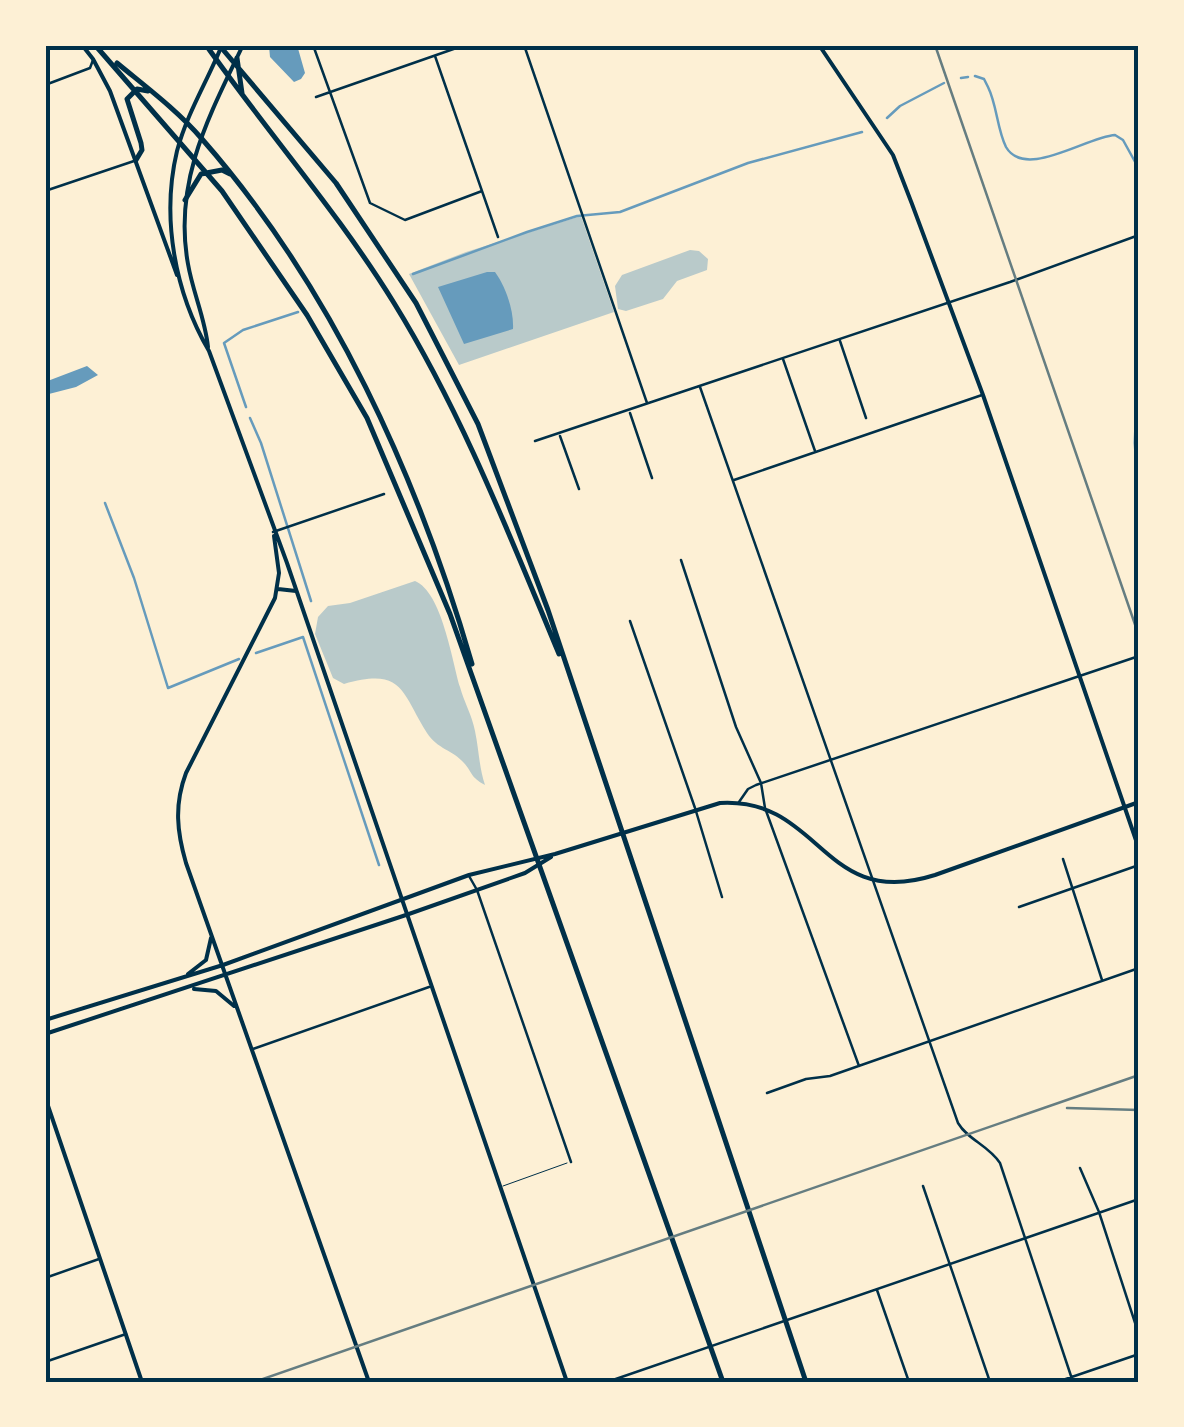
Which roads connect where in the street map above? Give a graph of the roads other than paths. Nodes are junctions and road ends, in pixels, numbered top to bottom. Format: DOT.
graph roads {
  1 [pos="82,45"];
  2 [pos="94,45"];
  3 [pos="206,45"];
  4 [pos="220,45"];
  5 [pos="243,45"];
  6 [pos="313,45"];
  7 [pos="465,45"];
  8 [pos="524,45"];
  9 [pos="819,45"];
  10 [pos="435,56"];
  11 [pos="237,58"];
  12 [pos="93,59"];
  13 [pos="216,60"];
  14 [pos="228,78"];
  15 [pos="45,86"];
  16 [pos="330,92"];
  17 [pos="156,95"];
  18 [pos="316,97"];
  19 [pos="245,100"];
  20 [pos="186,123"];
  21 [pos="200,136"];
  22 [pos="136,160"];
  23 [pos="232,175"];
  24 [pos="45,190"];
  25 [pos="482,191"];
  26 [pos="184,200"];
  27 [pos="1139,235"];
  28 [pos="498,237"];
  29 [pos="180,286"];
  30 [pos="948,303"];
  31 [pos="840,340"];
  32 [pos="209,351"];
  33 [pos="783,359"];
  34 [pos="700,387"];
  35 [pos="983,394"];
  36 [pos="648,404"];
  37 [pos="629,411"];
  38 [pos="866,418"];
  39 [pos="560,434"];
  40 [pos="535,441"];
  41 [pos="816,452"];
  42 [pos="652,478"];
  43 [pos="733,481"];
  44 [pos="579,489"];
  45 [pos="384,494"];
  46 [pos="273,532"];
  47 [pos="681,560"];
  48 [pos="278,589"];
  49 [pos="296,592"];
  50 [pos="630,621"];
  51 [pos="1139,656"];
  52 [pos="1080,676"];
  53 [pos="574,689"];
  54 [pos="483,705"];
  55 [pos="832,760"];
  56 [pos="761,783"];
  57 [pos="739,802"];
  58 [pos="1139,802"];
  59 [pos="1125,807"];
  60 [pos="696,808"];
  61 [pos="765,808"];
  62 [pos="1139,849"];
  63 [pos="555,854"];
  64 [pos="1063,859"];
  65 [pos="1139,865"];
  66 [pos="469,875"];
  67 [pos="875,881"];
  68 [pos="1073,887"];
  69 [pos="477,890"];
  70 [pos="722,897"];
  71 [pos="402,900"];
  72 [pos="1019,907"];
  73 [pos="406,916"];
  74 [pos="212,933"];
  75 [pos="223,965"];
  76 [pos="1139,968"];
  77 [pos="226,976"];
  78 [pos="184,977"];
  79 [pos="1103,982"];
  80 [pos="430,987"];
  81 [pos="189,988"];
  82 [pos="237,1009"];
  83 [pos="45,1020"];
  84 [pos="45,1034"];
  85 [pos="930,1042"];
  86 [pos="250,1050"];
  87 [pos="859,1066"];
  88 [pos="768,1093"];
  89 [pos="45,1097"];
  90 [pos="571,1162"];
  91 [pos="1080,1168"];
  92 [pos="923,1186"];
  93 [pos="500,1187"];
  94 [pos="1139,1199"];
  95 [pos="1100,1212"];
  96 [pos="1024,1240"];
  97 [pos="100,1258"];
  98 [pos="952,1264"];
  99 [pos="45,1278"];
  100 [pos="877,1290"];
  101 [pos="127,1333"];
  102 [pos="1139,1335"];
  103 [pos="1139,1354"];
  104 [pos="45,1362"];
  105 [pos="1072,1380"];
  106 [pos="142,1382"];
  107 [pos="369,1382"];
  108 [pos="567,1382"];
  109 [pos="607,1382"];
  110 [pos="724,1382"];
  111 [pos="806,1382"];
  112 [pos="909,1382"];
  113 [pos="990,1382"];
  114 [pos="1057,1382"];
  1 -- 12 [label="main road"];
  2 -- 17 [label="highway"];
  2 -- 54 [label="highway"];
  3 -- 13 [label="highway"];
  4 -- 13 [label="main road"];
  4 -- 53 [label="highway"];
  5 -- 11 [label="main road"];
  6 -- 16 [label="street"];
  7 -- 10 [label="street"];
  8 -- 36 [label="street"];
  9 -- 30 [label="main road"];
  10 -- 16 [label="street"];
  10 -- 25 [label="street"];
  11 -- 14 [label="main road"];
  11 -- 19 [label="highway"];
  12 -- 15 [label="street"];
  12 -- 22 [label="main road"];
  13 -- 14 [label="highway"];
  13 -- 20 [label="main road"];
  14 -- 19 [label="highway"];
  14 -- 21 [label="main road"];
  16 -- 18 [label="street"];
  16 -- 25 [label="street"];
  17 -- 20 [label="highway"];
  17 -- 22 [label="highway"];
  19 -- 53 [label="highway"];
  20 -- 21 [label="highway"];
  20 -- 29 [label="main road"];
  21 -- 23 [label="highway"];
  21 -- 26 [label="main road"];
  22 -- 24 [label="street"];
  22 -- 29 [label="main road"];
  23 -- 26 [label="highway"];
  23 -- 54 [label="highway"];
  25 -- 28 [label="street"];
  26 -- 32 [label="main road"];
  27 -- 30 [label="street"];
  29 -- 32 [label="main road"];
  30 -- 31 [label="street"];
  30 -- 35 [label="main road"];
  31 -- 33 [label="street"];
  31 -- 38 [label="street"];
  32 -- 46 [label="main road"];
  33 -- 34 [label="street"];
  33 -- 41 [label="street"];
  34 -- 36 [label="street"];
  34 -- 43 [label="street"];
  35 -- 41 [label="street"];
  35 -- 52 [label="main road"];
  36 -- 37 [label="street"];
  37 -- 39 [label="street"];
  37 -- 42 [label="street"];
  39 -- 40 [label="street"];
  39 -- 44 [label="street"];
  41 -- 43 [label="street"];
  43 -- 55 [label="street"];
  45 -- 46 [label="street"];
  46 -- 48 [label="main road"];
  46 -- 49 [label="main road"];
  47 -- 56 [label="street"];
  48 -- 49 [label="main road"];
  48 -- 74 [label="main road"];
  49 -- 71 [label="main road"];
  50 -- 60 [label="street"];
  51 -- 52 [label="street"];
  52 -- 55 [label="street"];
  52 -- 59 [label="main road"];
  53 -- 111 [label="highway"];
  54 -- 110 [label="highway"];
  55 -- 56 [label="street"];
  55 -- 67 [label="street"];
  56 -- 57 [label="street"];
  56 -- 61 [label="street"];
  57 -- 60 [label="main road"];
  57 -- 61 [label="main road"];
  58 -- 59 [label="main road"];
  59 -- 62 [label="main road"];
  59 -- 67 [label="main road"];
  60 -- 63 [label="main road"];
  60 -- 70 [label="street"];
  61 -- 67 [label="main road"];
  61 -- 87 [label="street"];
  63 -- 66 [label="main road"];
  63 -- 69 [label="main road"];
  64 -- 68 [label="street"];
  65 -- 68 [label="street"];
  66 -- 69 [label="street"];
  66 -- 71 [label="main road"];
  67 -- 85 [label="street"];
  68 -- 72 [label="street"];
  68 -- 79 [label="street"];
  69 -- 73 [label="main road"];
  69 -- 90 [label="street"];
  71 -- 73 [label="main road"];
  71 -- 75 [label="main road"];
  73 -- 77 [label="main road"];
  73 -- 80 [label="main road"];
  74 -- 75 [label="main road"];
  74 -- 78 [label="main road"];
  75 -- 77 [label="main road"];
  75 -- 78 [label="main road"];
  76 -- 79 [label="street"];
  77 -- 81 [label="main road"];
  77 -- 82 [label="main road"];
  78 -- 83 [label="main road"];
  79 -- 85 [label="street"];
  80 -- 86 [label="street"];
  80 -- 93 [label="main road"];
  81 -- 82 [label="main road"];
  81 -- 84 [label="main road"];
  82 -- 86 [label="main road"];
  85 -- 87 [label="street"];
  85 -- 96 [label="street"];
  86 -- 107 [label="main road"];
  87 -- 88 [label="street"];
  89 -- 97 [label="main road"];
  90 -- 93 [label="lane"];
  91 -- 95 [label="street"];
  92 -- 98 [label="street"];
  93 -- 108 [label="main road"];
  94 -- 95 [label="street"];
  95 -- 96 [label="street"];
  95 -- 102 [label="street"];
  96 -- 98 [label="street"];
  96 -- 105 [label="street"];
  97 -- 99 [label="street"];
  97 -- 101 [label="main road"];
  98 -- 100 [label="street"];
  98 -- 113 [label="street"];
  100 -- 109 [label="street"];
  100 -- 112 [label="street"];
  101 -- 104 [label="street"];
  101 -- 106 [label="main road"];
  103 -- 105 [label="street"];
  105 -- 114 [label="street"];
}
